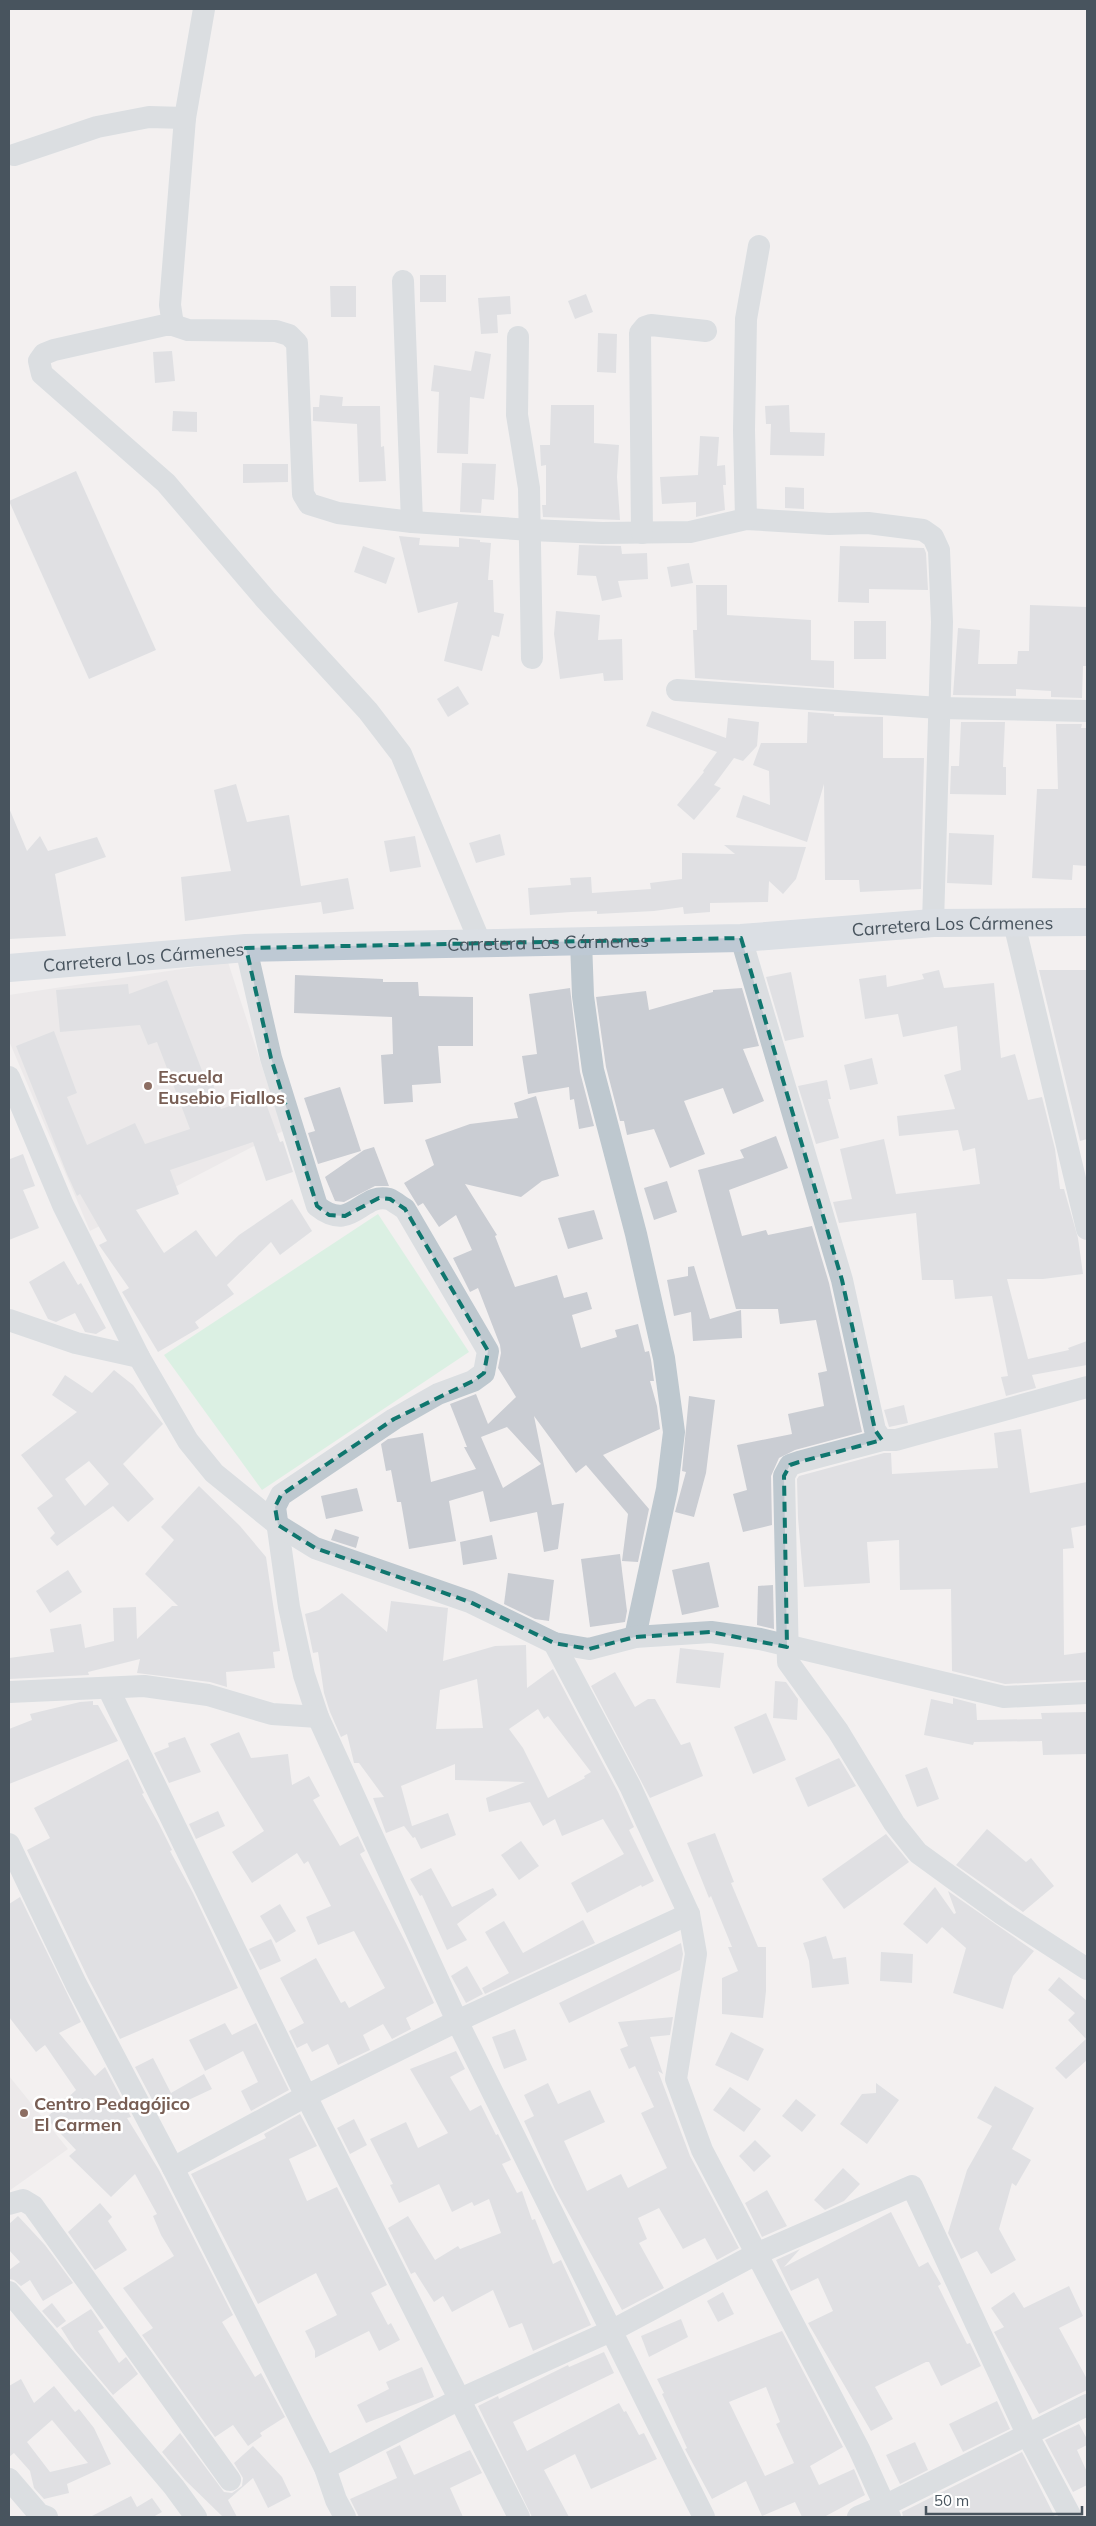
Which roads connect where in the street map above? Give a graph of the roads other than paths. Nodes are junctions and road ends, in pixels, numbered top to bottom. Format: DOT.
graph roads {
  1 [pos="204,9"];
  2 [pos="185,118"];
  3 [pos="14,155"];
  4 [pos="759,246"];
  5 [pos="403,282"];
  6 [pos="174,325"];
  7 [pos="706,330"];
  8 [pos="518,337"];
  9 [pos="746,519"];
  10 [pos="412,522"];
  11 [pos="531,530"];
  12 [pos="642,533"];
  13 [pos="532,658"];
  14 [pos="677,690"];
  15 [pos="939,708"];
  16 [pos="1087,712"];
  17 [pos="1087,922"];
  18 [pos="933,923"];
  19 [pos="1014,923"];
  20 [pos="741,938"];
  21 [pos="581,941"];
  22 [pos="480,942"];
  23 [pos="246,948"];
  24 [pos="9,968"];
  25 [pos="9,1077"];
  26 [pos="1087,1229"];
  27 [pos="9,1320"];
  28 [pos="140,1357"];
  29 [pos="1087,1387"];
  30 [pos="882,1440"];
  31 [pos="278,1525"];
  32 [pos="635,1637"];
  33 [pos="554,1643"];
  34 [pos="787,1647"];
  35 [pos="108,1688"];
  36 [pos="9,1692"];
  37 [pos="1087,1693"];
  38 [pos="318,1718"];
  39 [pos="9,1844"];
  40 [pos="689,1914"];
  41 [pos="1087,1969"];
  42 [pos="457,2022"];
  43 [pos="306,2096"];
  44 [pos="173,2168"];
  45 [pos="9,2204"];
  46 [pos="756,2254"];
  47 [pos="9,2292"];
  48 [pos="613,2330"];
  49 [pos="460,2400"];
  50 [pos="1087,2406"];
  51 [pos="1028,2436"];
  52 [pos="325,2468"];
  53 [pos="9,2479"];
  54 [pos="230,2480"];
  55 [pos="887,2512"];
  56 [pos="47,2517"];
  57 [pos="196,2517"];
  58 [pos="345,2517"];
  59 [pos="518,2517"];
  60 [pos="704,2517"];
  61 [pos="858,2517"];
  62 [pos="1071,2517"];
  1 -- 2 [label="street"];
  2 -- 3 [label="street"];
  2 -- 6 [label="street"];
  4 -- 9 [label="street"];
  5 -- 10 [label="street"];
  6 -- 10 [label="street"];
  6 -- 22 [label="street"];
  7 -- 12 [label="street"];
  8 -- 11 [label="street"];
  9 -- 12 [label="street"];
  9 -- 15 [label="street"];
  10 -- 11 [label="street"];
  11 -- 12 [label="street"];
  11 -- 13 [label="street"];
  14 -- 15 [label="street"];
  15 -- 16 [label="street"];
  15 -- 18 [label="street"];
  17 -- 19 [label="main road, Carretera Los Cármenes"];
  18 -- 19 [label="main road, Carretera Los Cármenes"];
  18 -- 20 [label="main road, Carretera Los Cármenes"];
  19 -- 26 [label="street"];
  20 -- 21 [label="main road, Carretera Los Cármenes"];
  20 -- 30 [label="street"];
  21 -- 22 [label="main road, Carretera Los Cármenes"];
  21 -- 32 [label="street"];
  22 -- 23 [label="main road, Carretera Los Cármenes"];
  23 -- 24 [label="main road, Carretera Los Cármenes"];
  23 -- 31 [label="street"];
  25 -- 28 [label="street"];
  27 -- 28 [label="street"];
  28 -- 31 [label="street"];
  29 -- 30 [label="street"];
  30 -- 34 [label="street"];
  31 -- 33 [label="street"];
  31 -- 38 [label="street"];
  32 -- 33 [label="street"];
  32 -- 34 [label="street"];
  33 -- 40 [label="street"];
  34 -- 37 [label="street"];
  34 -- 41 [label="street"];
  35 -- 36 [label="street"];
  35 -- 38 [label="street"];
  35 -- 43 [label="street"];
  38 -- 42 [label="street"];
  39 -- 44 [label="street"];
  40 -- 42 [label="street"];
  40 -- 46 [label="street"];
  42 -- 43 [label="street"];
  42 -- 48 [label="street"];
  43 -- 44 [label="street"];
  43 -- 49 [label="street"];
  44 -- 52 [label="street"];
  45 -- 54 [label="street"];
  46 -- 48 [label="street"];
  46 -- 51 [label="street"];
  46 -- 55 [label="street"];
  47 -- 57 [label="street"];
  48 -- 49 [label="street"];
  48 -- 60 [label="street"];
  49 -- 52 [label="street"];
  49 -- 59 [label="street"];
  50 -- 51 [label="street"];
  51 -- 55 [label="street"];
  51 -- 62 [label="street"];
  52 -- 58 [label="street"];
  53 -- 56 [label="street"];
  55 -- 61 [label="street"];
}
